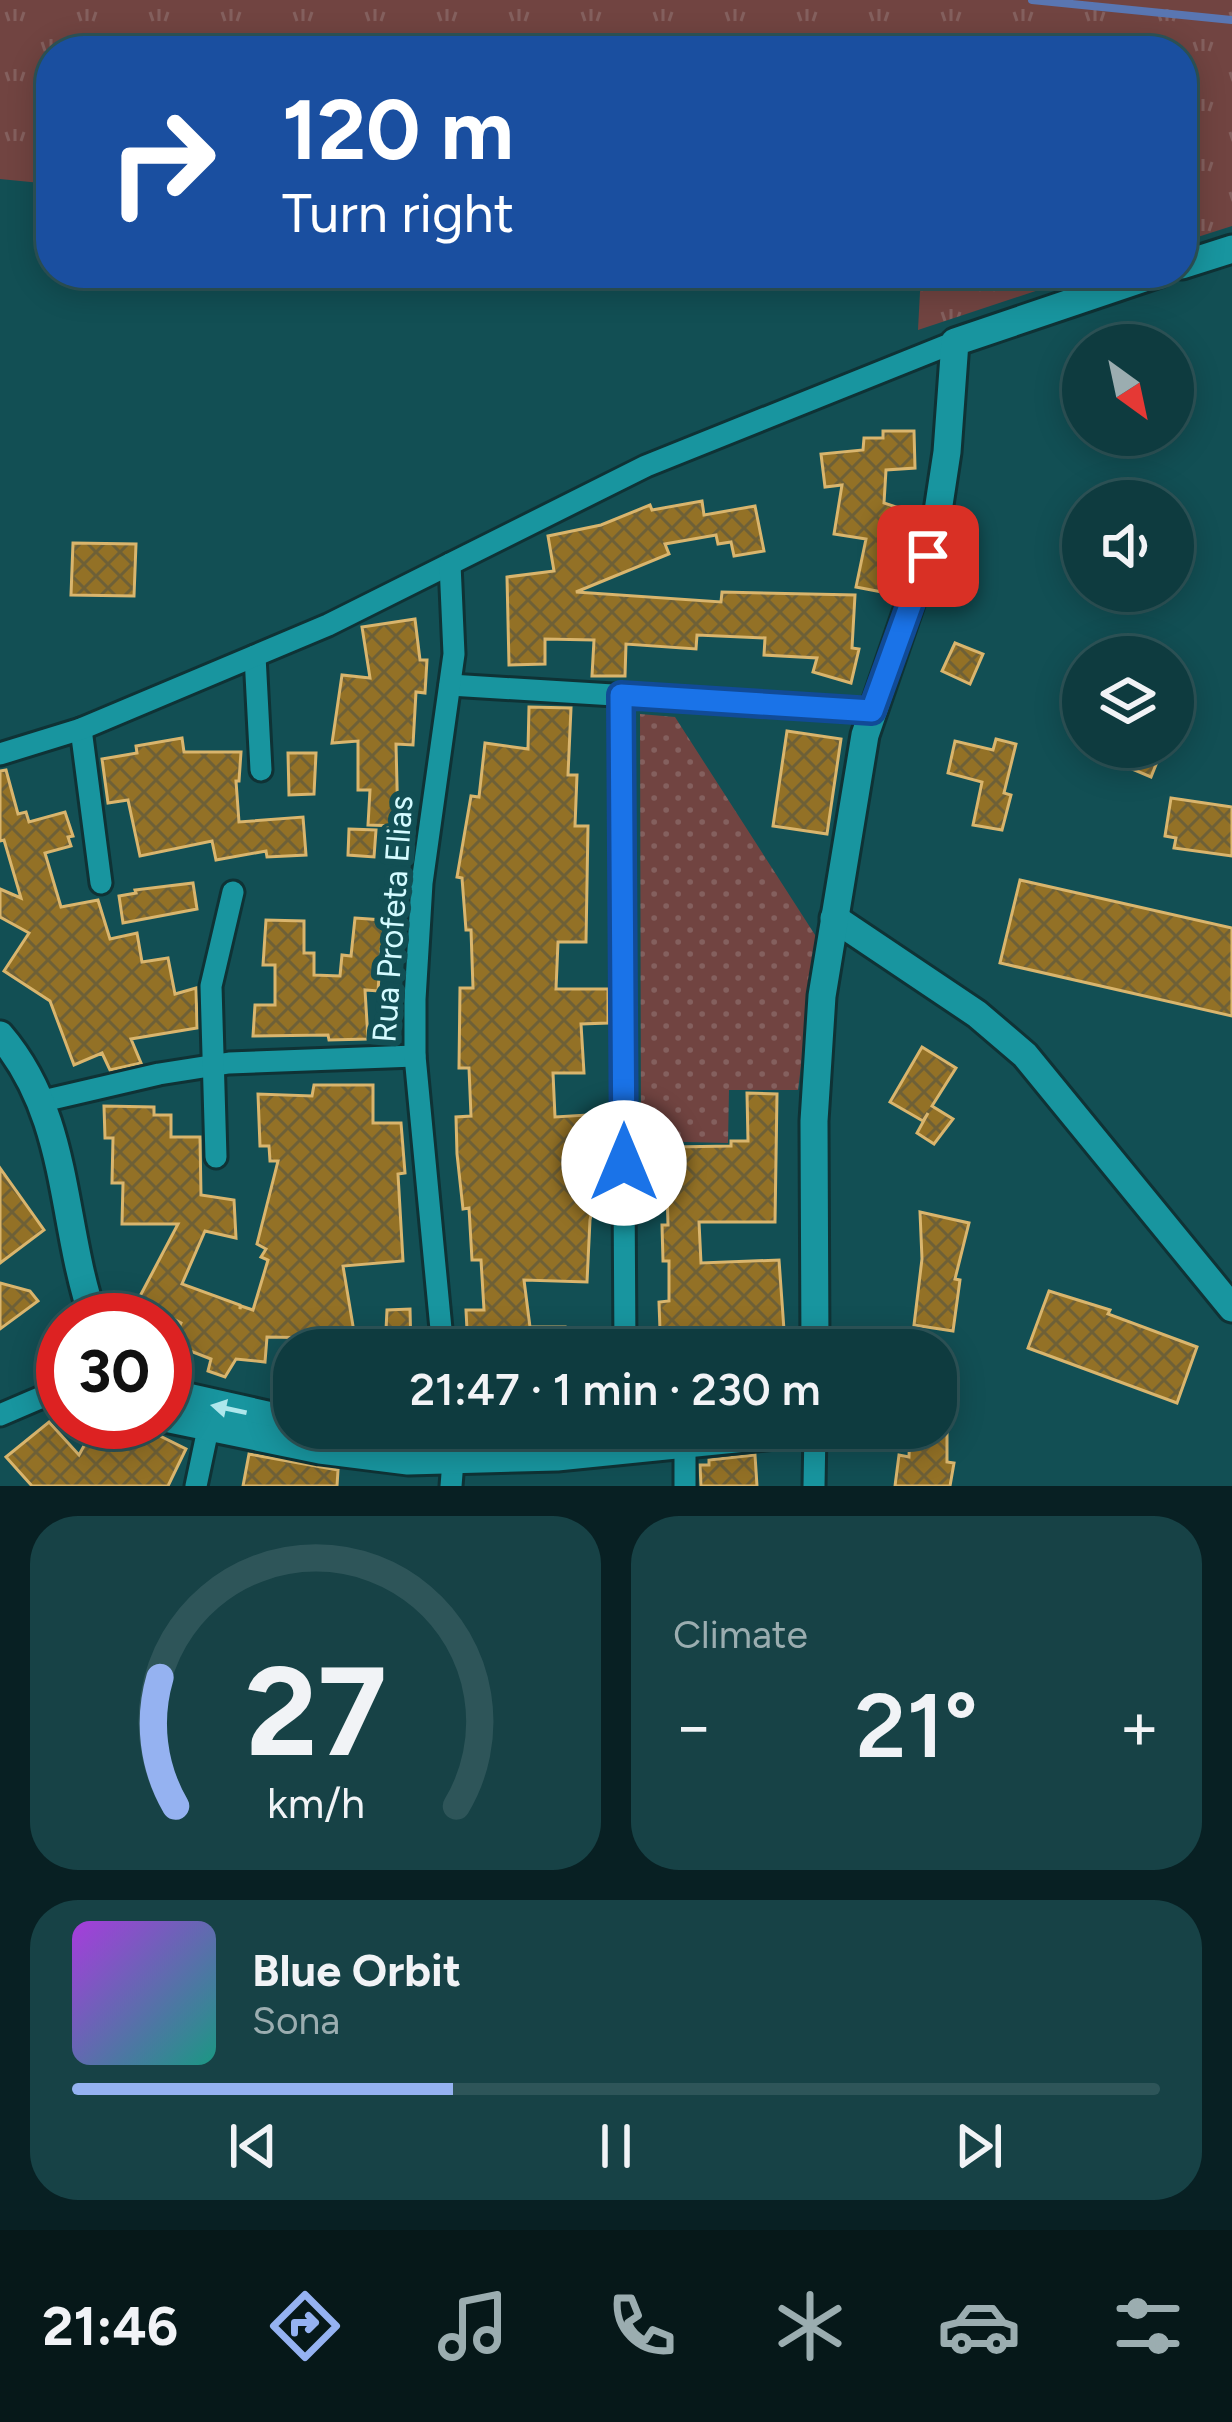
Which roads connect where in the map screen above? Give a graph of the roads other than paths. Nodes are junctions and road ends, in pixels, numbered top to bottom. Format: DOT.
graph roads {
  1 [pos="1232,248"];
  2 [pos="1197,260"];
  3 [pos="1115,288"];
  4 [pos="955,342"];
  5 [pos="450,564"];
  6 [pos="255,656"];
  7 [pos="450,685"];
  8 [pos="621,695"];
  9 [pos="872,711"];
  10 [pos="81,729"];
  11 [pos="0,754"];
  12 [pos="261,770"];
  13 [pos="101,883"];
  14 [pos="233,892"];
  15 [pos="834,917"];
  16 [pos="0,1035"];
  17 [pos="415,1057"];
  18 [pos="215,1065"];
  19 [pos="43,1102"];
  20 [pos="216,1157"];
  21 [pos="86,1293"];
  22 [pos="1232,1308"];
  23 [pos="441,1329"];
  24 [pos="626,1329"];
  25 [pos="815,1329"];
  26 [pos="192,1398"];
  27 [pos="36,1400"];
  28 [pos="0,1415"];
  29 [pos="273,1416"];
  30 [pos="192,1425"];
  31 [pos="208,1429"];
  32 [pos="556,1449"];
  33 [pos="686,1449"];
  34 [pos="815,1449"];
  35 [pos="452,1453"];
  36 [pos="196,1486"];
  37 [pos="685,1486"];
  38 [pos="814,1486"];
  1 -- 2 [label="street"];
  3 -- 4 [label="street"];
  4 -- 5 [label="street"];
  4 -- 9 [label="street"];
  5 -- 6 [label="street"];
  5 -- 7 [label="street, Rua Profeta Elias"];
  6 -- 10 [label="street"];
  6 -- 12 [label="street"];
  7 -- 8 [label="street"];
  7 -- 17 [label="street, Rua Profeta Elias"];
  8 -- 9 [label="street"];
  8 -- 24 [label="street"];
  9 -- 15 [label="street"];
  10 -- 11 [label="street"];
  10 -- 13 [label="street"];
  14 -- 18 [label="street"];
  15 -- 22 [label="street"];
  15 -- 25 [label="street"];
  16 -- 19 [label="street"];
  17 -- 18 [label="street"];
  17 -- 23 [label="street, Rua Profeta Elias"];
  18 -- 19 [label="street"];
  18 -- 20 [label="street"];
  19 -- 21 [label="street"];
  29 -- 26 [label="street, one-way"];
  27 -- 28 [label="street"];
  30 -- 31 [label="street"];
  31 -- 35 [label="street"];
  31 -- 36 [label="street"];
  32 -- 35 [label="street"];
  33 -- 37 [label="street"];
  34 -- 38 [label="street"];
}
